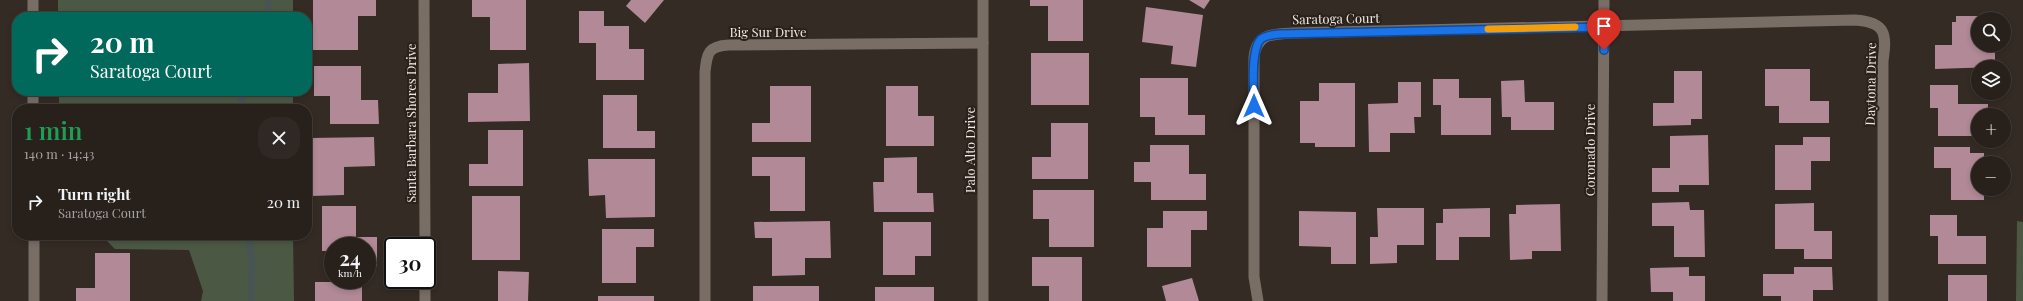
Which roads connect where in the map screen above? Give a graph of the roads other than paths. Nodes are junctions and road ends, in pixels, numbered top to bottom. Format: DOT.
graph roads {
  1 [pos="33,0"];
  2 [pos="424,0"];
  3 [pos="983,0"];
  4 [pos="1604,0"];
  5 [pos="33,12"];
  6 [pos="1604,27"];
  7 [pos="983,43"];
  8 [pos="425,237"];
  9 [pos="34,240"];
  10 [pos="425,289"];
  11 [pos="34,301"];
  12 [pos="425,301"];
  13 [pos="705,301"];
  14 [pos="983,301"];
  15 [pos="1258,301"];
  16 [pos="1602,301"];
  17 [pos="1883,301"];
  1 -- 5 [label="street"];
  2 -- 8 [label="street, Santa Barbara Shores Drive"];
  3 -- 7 [label="street, Palo Alto Drive"];
  4 -- 6 [label="street, Coronado Drive"];
  6 -- 15 [label="street, Saratoga Court"];
  6 -- 16 [label="street, Coronado Drive"];
  6 -- 17 [label="street, Daytona Drive"];
  7 -- 13 [label="street, Big Sur Drive"];
  7 -- 14 [label="street, Palo Alto Drive"];
  9 -- 11 [label="street"];
  10 -- 12 [label="street"];
}
